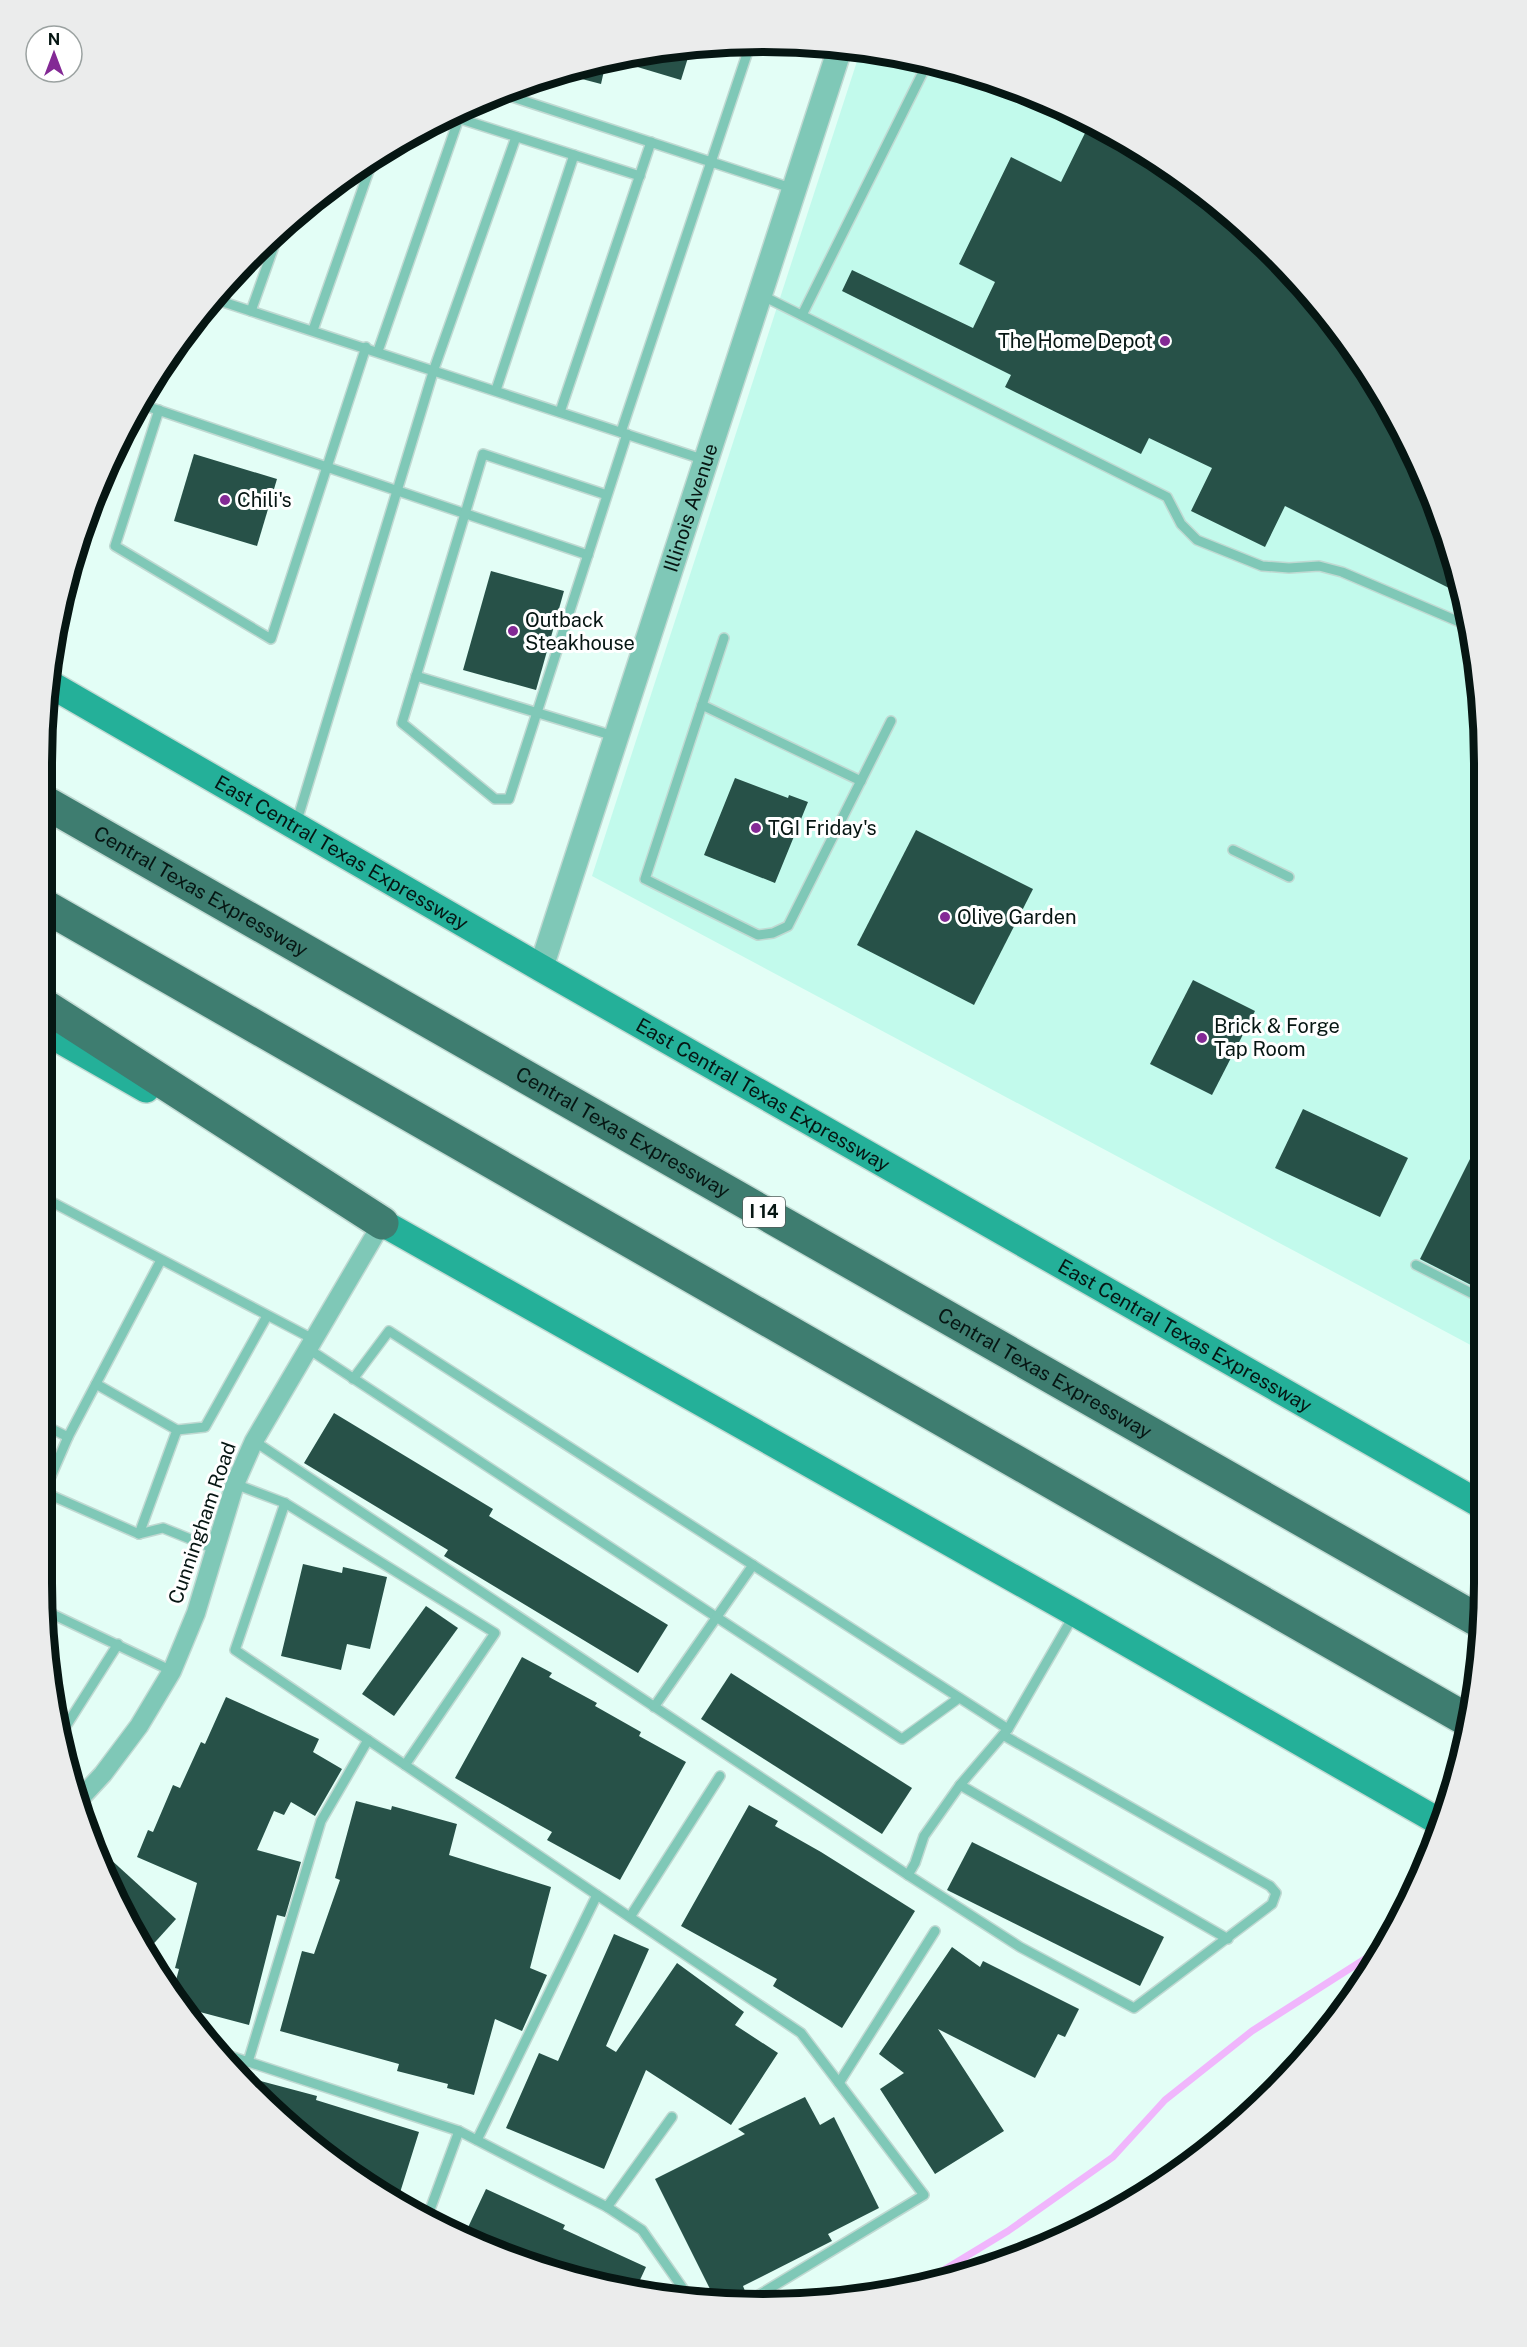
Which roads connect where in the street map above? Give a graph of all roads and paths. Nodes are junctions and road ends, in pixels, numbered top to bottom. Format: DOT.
graph roads {
  1 [pos="747,53"];
  2 [pos="837,57"];
  3 [pos="923,71"];
  4 [pos="515,98"];
  5 [pos="464,119"];
  6 [pos="458,122"];
  7 [pos="516,136"];
  8 [pos="651,142"];
  9 [pos="574,155"];
  10 [pos="711,161"];
  11 [pos="369,172"];
  12 [pos="640,176"];
  13 [pos="794,189"];
  14 [pos="273,250"];
  15 [pos="759,294"];
  16 [pos="223,302"];
  17 [pos="251,311"];
  18 [pos="802,315"];
  19 [pos="313,330"];
  20 [pos="366,347"];
  21 [pos="378,351"];
  22 [pos="434,369"];
  23 [pos="496,390"];
  24 [pos="149,407"];
  25 [pos="159,410"];
  26 [pos="560,412"];
  27 [pos="624,433"];
  28 [pos="705,460"];
  29 [pos="327,467"];
  30 [pos="397,491"];
  31 [pos="607,495"];
  32 [pos="465,513"];
  33 [pos="588,555"];
  34 [pos="1460,622"];
  35 [pos="724,638"];
  36 [pos="416,676"];
  37 [pos="57,688"];
  38 [pos="702,705"];
  39 [pos="536,714"];
  40 [pos="891,721"];
  41 [pos="615,736"];
  42 [pos="861,781"];
  43 [pos="52,806"];
  44 [pos="295,826"];
  45 [pos="1233,850"];
  46 [pos="1290,877"];
  47 [pos="52,910"];
  48 [pos="541,968"];
  49 [pos="52,1011"];
  50 [pos="52,1035"];
  51 [pos="52,1202"];
  52 [pos="382,1223"];
  53 [pos="161,1260"];
  54 [pos="1416,1265"];
  55 [pos="1474,1294"];
  56 [pos="267,1316"];
  57 [pos="310,1343"];
  58 [pos="353,1378"];
  59 [pos="96,1384"];
  60 [pos="52,1428"];
  61 [pos="177,1430"];
  62 [pos="68,1437"];
  63 [pos="254,1441"];
  64 [pos="52,1474"];
  65 [pos="235,1484"];
  66 [pos="52,1496"];
  67 [pos="1474,1501"];
  68 [pos="285,1503"];
  69 [pos="139,1534"];
  70 [pos="214,1550"];
  71 [pos="753,1565"];
  72 [pos="1075,1613"];
  73 [pos="53,1614"];
  74 [pos="716,1617"];
  75 [pos="1473,1618"];
  76 [pos="118,1644"];
  77 [pos="172,1671"];
  78 [pos="959,1698"];
  79 [pos="654,1707"];
  80 [pos="1462,1717"];
  81 [pos="67,1725"];
  82 [pos="1006,1732"];
  83 [pos="368,1740"];
  84 [pos="405,1765"];
  85 [pos="720,1776"];
  86 [pos="960,1785"];
  87 [pos="85,1794"];
  88 [pos="1434,1819"];
  89 [pos="908,1875"];
  90 [pos="597,1895"];
  91 [pos="630,1917"];
  92 [pos="935,1931"];
  93 [pos="1228,1939"];
  94 [pos="234,2057"];
  95 [pos="248,2062"];
  96 [pos="839,2083"];
  97 [pos="672,2117"];
  98 [pos="459,2131"];
  99 [pos="477,2140"];
  100 [pos="607,2207"];
  101 [pos="430,2211"];
  102 [pos="684,2289"];
  103 [pos="761,2294"];
  1 -- 10 [label="lane"];
  2 -- 13 [label="street, Illinois Avenue"];
  3 -- 18 [label="lane"];
  4 -- 8 [label="lane"];
  5 -- 7 [label="lane"];
  6 -- 21 [label="lane"];
  7 -- 9 [label="lane"];
  7 -- 22 [label="lane"];
  8 -- 10 [label="lane"];
  8 -- 12 [label="lane"];
  9 -- 12 [label="lane"];
  9 -- 23 [label="lane"];
  10 -- 13 [label="lane"];
  10 -- 27 [label="lane"];
  11 -- 19 [label="lane"];
  12 -- 26 [label="lane"];
  13 -- 15 [label="street, Illinois Avenue"];
  14 -- 17 [label="lane"];
  15 -- 18 [label="lane"];
  15 -- 28 [label="street, Illinois Avenue"];
  16 -- 17 [label="lane"];
  17 -- 19 [label="lane"];
  18 -- 34 [label="lane"];
  19 -- 20 [label="lane"];
  20 -- 21 [label="lane"];
  20 -- 29 [label="lane"];
  21 -- 22 [label="lane"];
  22 -- 23 [label="lane"];
  22 -- 30 [label="lane"];
  23 -- 26 [label="lane"];
  24 -- 25 [label="lane"];
  25 -- 29 [label="lane"];
  25 -- 29 [label="lane"];
  26 -- 27 [label="lane"];
  27 -- 28 [label="lane"];
  27 -- 31 [label="lane"];
  28 -- 41 [label="street, Illinois Avenue"];
  29 -- 30 [label="lane"];
  30 -- 32 [label="lane"];
  30 -- 44 [label="lane"];
  31 -- 32 [label="lane"];
  31 -- 33 [label="lane"];
  32 -- 33 [label="lane"];
  32 -- 36 [label="lane"];
  33 -- 39 [label="lane"];
  35 -- 38 [label="lane"];
  36 -- 39 [label="lane"];
  36 -- 39 [label="lane"];
  37 -- 44 [label="main road, East Central Texas Expressway"];
  38 -- 42 [label="lane"];
  38 -- 42 [label="lane"];
  39 -- 41 [label="lane"];
  40 -- 42 [label="lane"];
  41 -- 48 [label="street, Illinois Avenue"];
  43 -- 75 [label="highway, Central Texas Expressway / I 14"];
  44 -- 48 [label="main road, East Central Texas Expressway"];
  45 -- 46 [label="lane"];
  47 -- 80 [label="highway"];
  48 -- 67 [label="main road, East Central Texas Expressway"];
  49 -- 52 [label="highway"];
  50 -- 52 [label="main road"];
  51 -- 53 [label="lane"];
  52 -- 57 [label="street, Cunningham Road"];
  52 -- 72 [label="main road"];
  53 -- 56 [label="lane"];
  53 -- 59 [label="lane"];
  54 -- 55 [label="lane"];
  56 -- 57 [label="lane"];
  56 -- 61 [label="lane"];
  57 -- 58 [label="lane"];
  57 -- 63 [label="street, Cunningham Road"];
  58 -- 71 [label="lane"];
  58 -- 74 [label="lane"];
  59 -- 61 [label="lane"];
  59 -- 62 [label="lane"];
  60 -- 62 [label="lane"];
  61 -- 69 [label="lane"];
  62 -- 64 [label="lane"];
  63 -- 65 [label="street, Cunningham Road"];
  63 -- 79 [label="lane"];
  65 -- 68 [label="lane"];
  65 -- 70 [label="street, Cunningham Road"];
  66 -- 69 [label="lane"];
  68 -- 83 [label="lane"];
  68 -- 84 [label="lane"];
  69 -- 70 [label="lane"];
  70 -- 77 [label="street, Cunningham Road"];
  71 -- 74 [label="lane"];
  71 -- 78 [label="lane"];
  72 -- 82 [label="lane"];
  72 -- 88 [label="main road"];
  73 -- 76 [label="lane"];
  74 -- 78 [label="lane"];
  74 -- 79 [label="lane"];
  76 -- 77 [label="lane"];
  76 -- 81 [label="lane"];
  77 -- 87 [label="street, Cunningham Road"];
  78 -- 82 [label="lane"];
  79 -- 89 [label="lane"];
  82 -- 86 [label="lane"];
  82 -- 93 [label="lane"];
  83 -- 84 [label="lane"];
  83 -- 95 [label="lane"];
  84 -- 90 [label="lane"];
  85 -- 91 [label="lane"];
  86 -- 89 [label="lane"];
  86 -- 93 [label="lane"];
  89 -- 93 [label="lane"];
  90 -- 91 [label="lane"];
  90 -- 99 [label="lane"];
  91 -- 96 [label="lane"];
  92 -- 96 [label="lane"];
  94 -- 95 [label="lane"];
  95 -- 98 [label="lane"];
  96 -- 103 [label="lane"];
  97 -- 100 [label="lane"];
  98 -- 99 [label="lane"];
  98 -- 101 [label="lane"];
  99 -- 100 [label="lane"];
  100 -- 102 [label="lane"];
}
